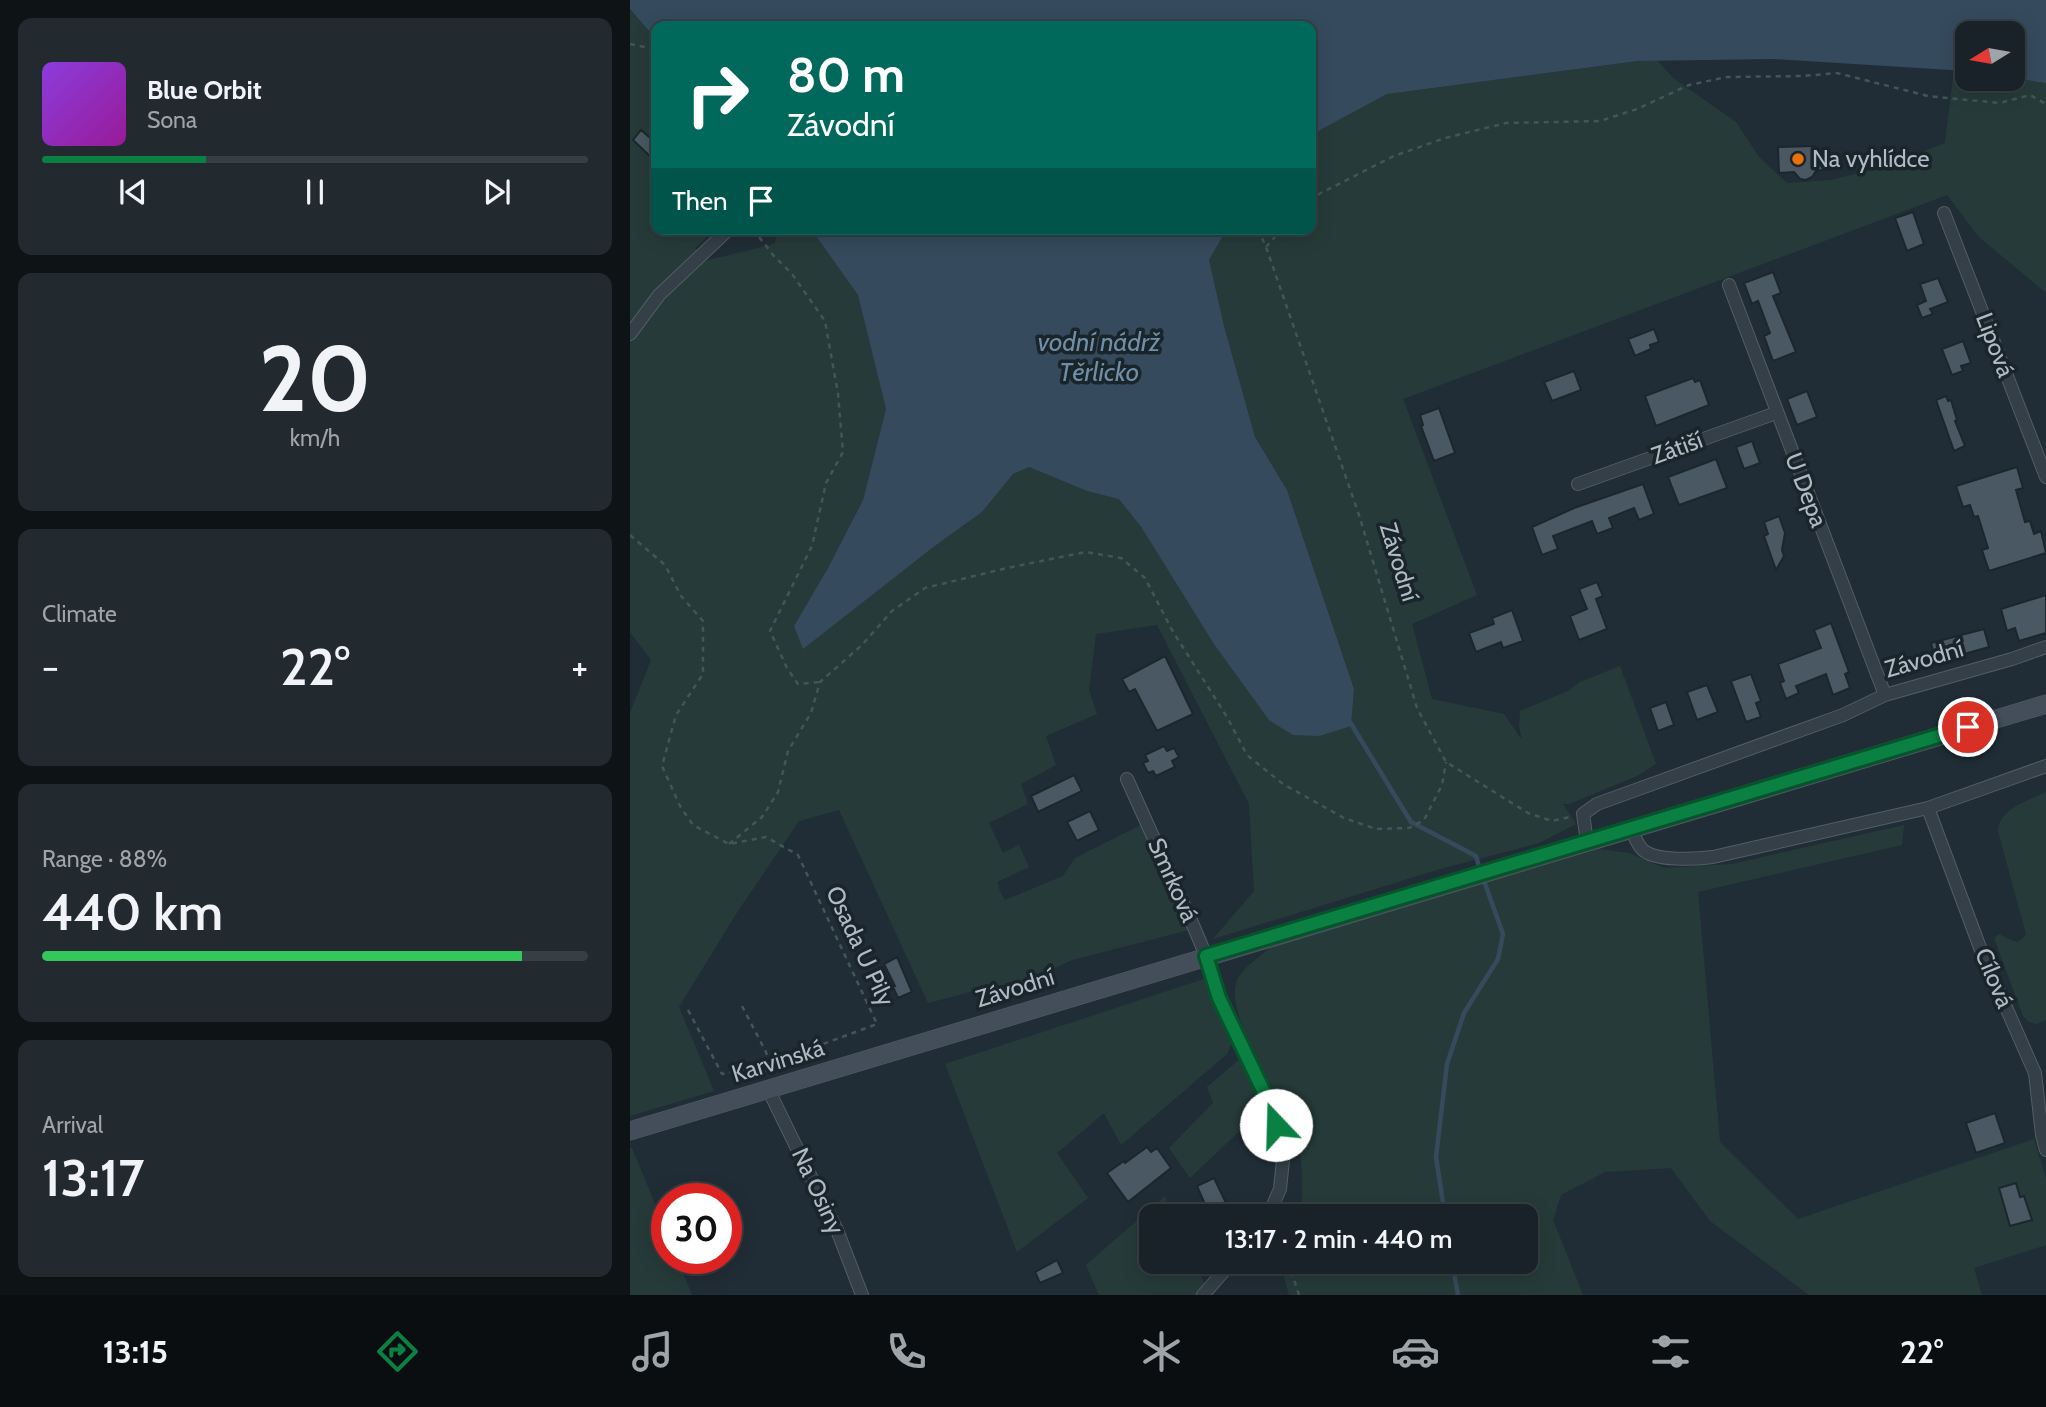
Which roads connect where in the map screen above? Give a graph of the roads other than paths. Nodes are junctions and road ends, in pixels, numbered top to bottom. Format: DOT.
graph roads {
  1 [pos="1944,213"];
  2 [pos="723,235"];
  3 [pos="1729,285"];
  4 [pos="630,334"];
  5 [pos="1776,413"];
  6 [pos="2046,477"];
  7 [pos="1578,484"];
  8 [pos="2046,647"];
  9 [pos="1885,695"];
  10 [pos="2046,704"];
  11 [pos="2046,766"];
  12 [pos="1127,779"];
  13 [pos="1928,808"];
  14 [pos="1631,829"];
  15 [pos="1587,842"];
  16 [pos="1206,956"];
  17 [pos="940,1037"];
  18 [pos="768,1089"];
  19 [pos="630,1131"];
  20 [pos="2046,1150"];
  21 [pos="1273,1204"];
  22 [pos="1221,1274"];
  23 [pos="862,1295"];
  24 [pos="1203,1295"];
  1 -- 6 [label="street, Lipová"];
  2 -- 4 [label="street"];
  3 -- 5 [label="street, U Depa"];
  5 -- 7 [label="street, Zátiší"];
  5 -- 9 [label="street, U Depa"];
  8 -- 9 [label="street, Závodní"];
  9 -- 15 [label="street, Závodní"];
  10 -- 14 [label="main road, Závodní"];
  11 -- 13 [label="street"];
  12 -- 16 [label="street, Smrková"];
  13 -- 14 [label="street"];
  13 -- 20 [label="street, Cílová"];
  14 -- 15 [label="main road, Závodní"];
  15 -- 16 [label="main road, Závodní"];
  16 -- 17 [label="main road, Závodní"];
  16 -- 21 [label="street, Smrková"];
  17 -- 18 [label="main road, Karvinská"];
  18 -- 19 [label="main road, Karvinská"];
  18 -- 23 [label="street, Na Osiny"];
  22 -- 24 [label="street"];
}
